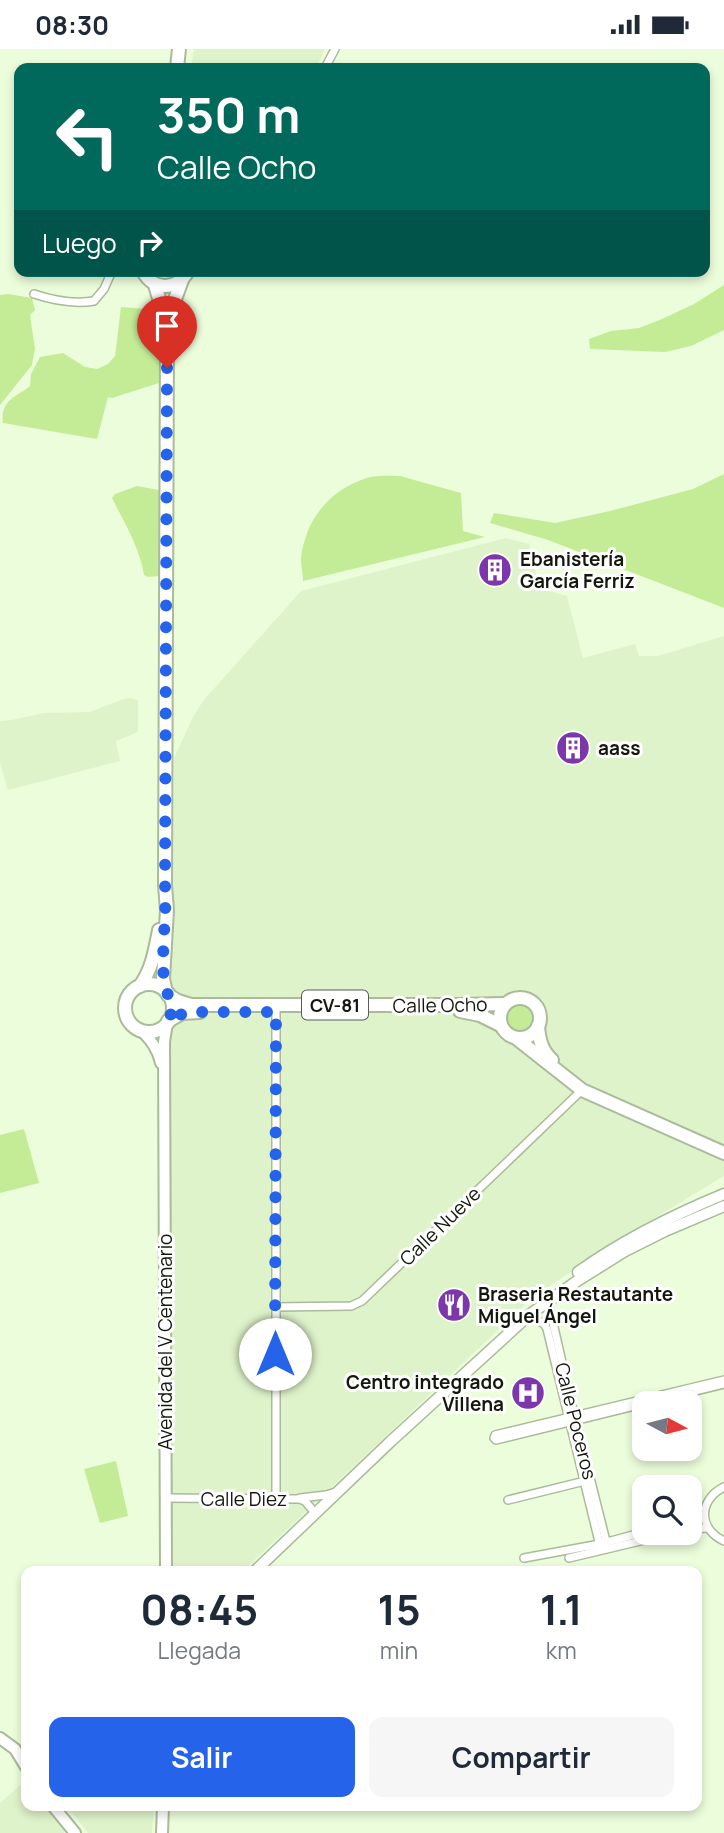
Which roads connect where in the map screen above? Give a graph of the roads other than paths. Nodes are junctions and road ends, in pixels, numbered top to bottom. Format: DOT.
graph roads {
  1 [pos="109,277"];
  2 [pos="147,277"];
  3 [pos="184,277"];
  4 [pos="185,277"];
  5 [pos="155,285"];
  6 [pos="34,294"];
  7 [pos="167,342"];
  8 [pos="165,885"];
  9 [pos="140,986"];
  10 [pos="167,993"];
  11 [pos="505,1003"];
  12 [pos="276,1012"];
  13 [pos="168,1022"];
  14 [pos="500,1025"];
  15 [pos="538,1026"];
  16 [pos="141,1030"];
  17 [pos="516,1038"];
  18 [pos="582,1090"];
  19 [pos="165,1112"];
  20 [pos="724,1147"];
  21 [pos="724,1153"];
  22 [pos="724,1194"];
  23 [pos="724,1206"];
  24 [pos="548,1301"];
  25 [pos="275,1307"];
  26 [pos="529,1315"];
  27 [pos="724,1382"];
  28 [pos="573,1419"];
  29 [pos="411,1421"];
  30 [pos="585,1481"];
  31 [pos="723,1487"];
  32 [pos="340,1490"];
  33 [pos="166,1498"];
  34 [pos="276,1499"];
  35 [pos="299,1499"];
  36 [pos="508,1500"];
  37 [pos="316,1513"];
  38 [pos="705,1514"];
  39 [pos="702,1515"];
  40 [pos="702,1528"];
  41 [pos="708,1528"];
  42 [pos="632,1536"];
  43 [pos="632,1540"];
  44 [pos="724,1541"];
  45 [pos="602,1545"];
  46 [pos="524,1558"];
  47 [pos="569,1558"];
  48 [pos="166,1566"];
  49 [pos="260,1566"];
  50 [pos="0,1738"];
  51 [pos="21,1759"];
  52 [pos="57,1811"];
  53 [pos="163,1811"];
  54 [pos="75,1833"];
  55 [pos="162,1833"];
  1 -- 6 [label="street"];
  2 -- 5 [label="main road"];
  3 -- 5 [label="main road"];
  4 -- 7 [label="main road"];
  5 -- 7 [label="main road"];
  7 -- 8 [label="main road"];
  8 -- 9 [label="main road"];
  8 -- 10 [label="main road"];
  9 -- 10 [label="main road, CV-81"];
  9 -- 16 [label="main road"];
  10 -- 11 [label="main road, Calle Ocho / CV-81"];
  10 -- 13 [label="main road"];
  11 -- 14 [label="main road"];
  11 -- 15 [label="main road, CV-81"];
  12 -- 13 [label="main road, Calle Ocho / CV-81"];
  12 -- 14 [label="main road, Calle Ocho / CV-81"];
  12 -- 25 [label="street"];
  13 -- 16 [label="main road, CV-81"];
  13 -- 19 [label="main road, Avenida del V Centenario"];
  14 -- 17 [label="main road, CV-81"];
  15 -- 17 [label="main road"];
  15 -- 20 [label="main road, CV-81"];
  16 -- 19 [label="main road, Avenida del V Centenario"];
  17 -- 18 [label="main road, CV-81"];
  18 -- 21 [label="main road, CV-81"];
  18 -- 25 [label="street, Calle Nueve"];
  19 -- 33 [label="main road, Avenida del V Centenario"];
  22 -- 29 [label="street"];
  23 -- 24 [label="street"];
  24 -- 26 [label="street"];
  24 -- 28 [label="street, Calle Poceros"];
  25 -- 34 [label="street"];
  26 -- 28 [label="street, Calle Poceros"];
  26 -- 29 [label="street"];
  27 -- 28 [label="street"];
  28 -- 28 [label="street"];
  28 -- 30 [label="street, Calle Poceros"];
  28 -- 45 [label="street, Calle Poceros"];
  29 -- 32 [label="street"];
  30 -- 36 [label="street"];
  30 -- 45 [label="street, Calle Poceros"];
  31 -- 38 [label="street"];
  32 -- 35 [label="street"];
  32 -- 37 [label="street"];
  33 -- 34 [label="street, Calle Diez"];
  33 -- 48 [label="main road, Avenida del V Centenario"];
  34 -- 35 [label="street, Calle Diez"];
  35 -- 37 [label="street, Calle Diez"];
  37 -- 49 [label="street"];
  38 -- 39 [label="street"];
  38 -- 41 [label="street"];
  40 -- 41 [label="street"];
  41 -- 44 [label="street"];
  42 -- 45 [label="street"];
  43 -- 45 [label="street"];
  45 -- 46 [label="street"];
  45 -- 47 [label="street"];
  50 -- 51 [label="main road"];
  52 -- 54 [label="main road"];
  53 -- 55 [label="main road"];
}
